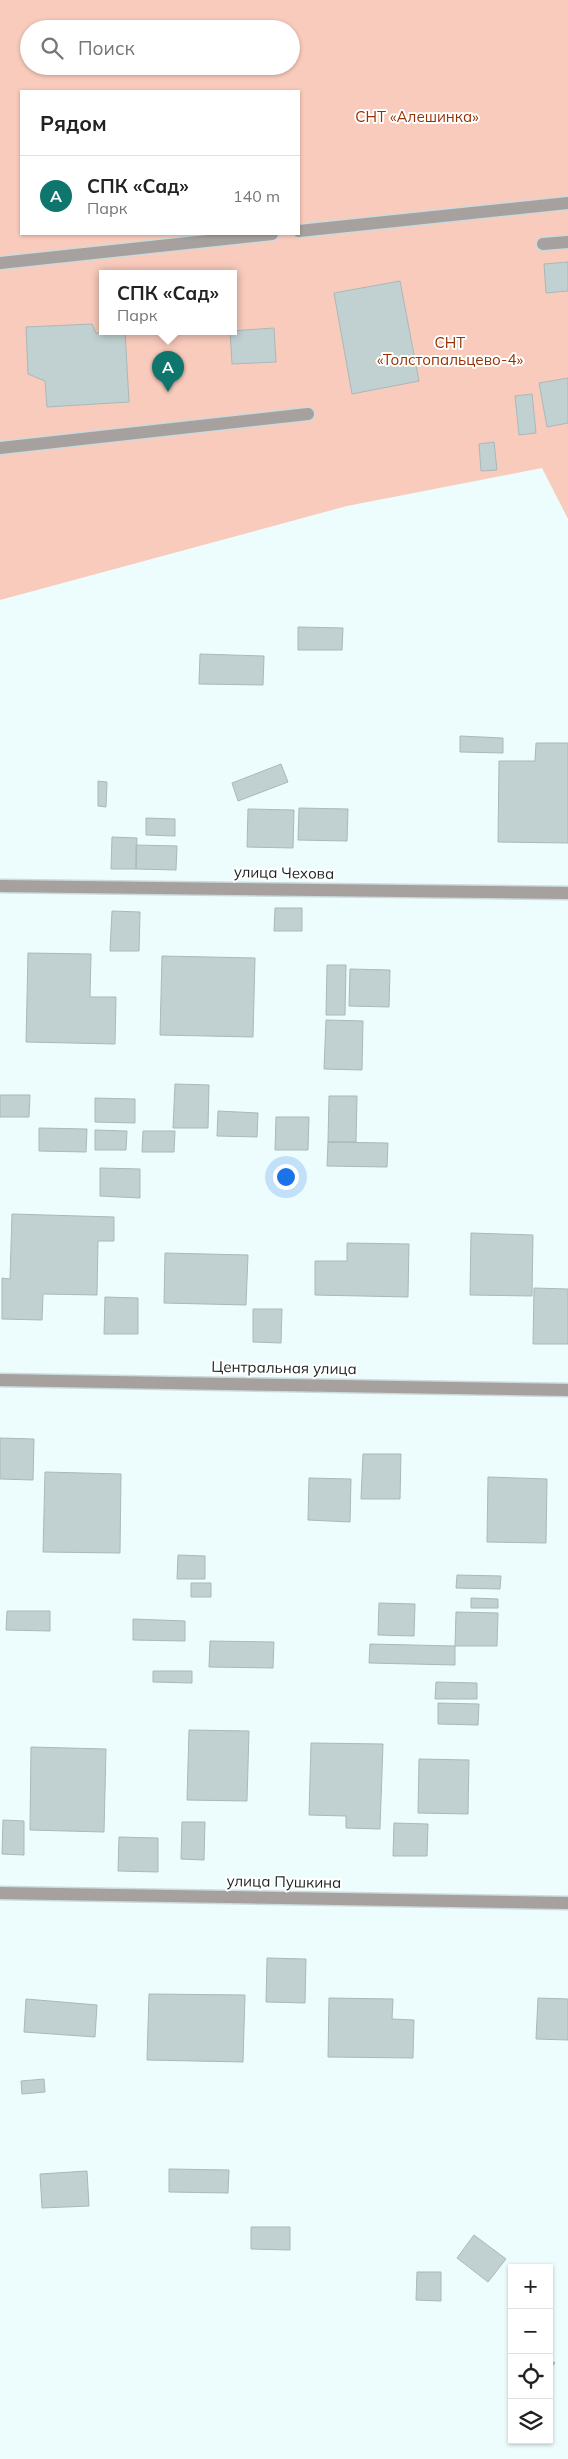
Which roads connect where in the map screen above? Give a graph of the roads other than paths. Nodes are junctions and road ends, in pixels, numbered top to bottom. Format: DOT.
graph roads {
  1 [pos="568,202"];
  2 [pos="300,231"];
  3 [pos="262,235"];
  4 [pos="568,242"];
  5 [pos="543,244"];
  6 [pos="0,262"];
  7 [pos="308,414"];
  8 [pos="0,448"];
  9 [pos="0,886"];
  10 [pos="568,893"];
  11 [pos="0,1380"];
  12 [pos="568,1390"];
  13 [pos="0,1893"];
  14 [pos="568,1903"];
  1 -- 2 [label="street"];
  3 -- 6 [label="street"];
  4 -- 5 [label="street"];
  7 -- 8 [label="street"];
  9 -- 10 [label="street, улица Чехова"];
  11 -- 12 [label="street, Центральная улица"];
  13 -- 14 [label="street, улица Пушкина"];
}
